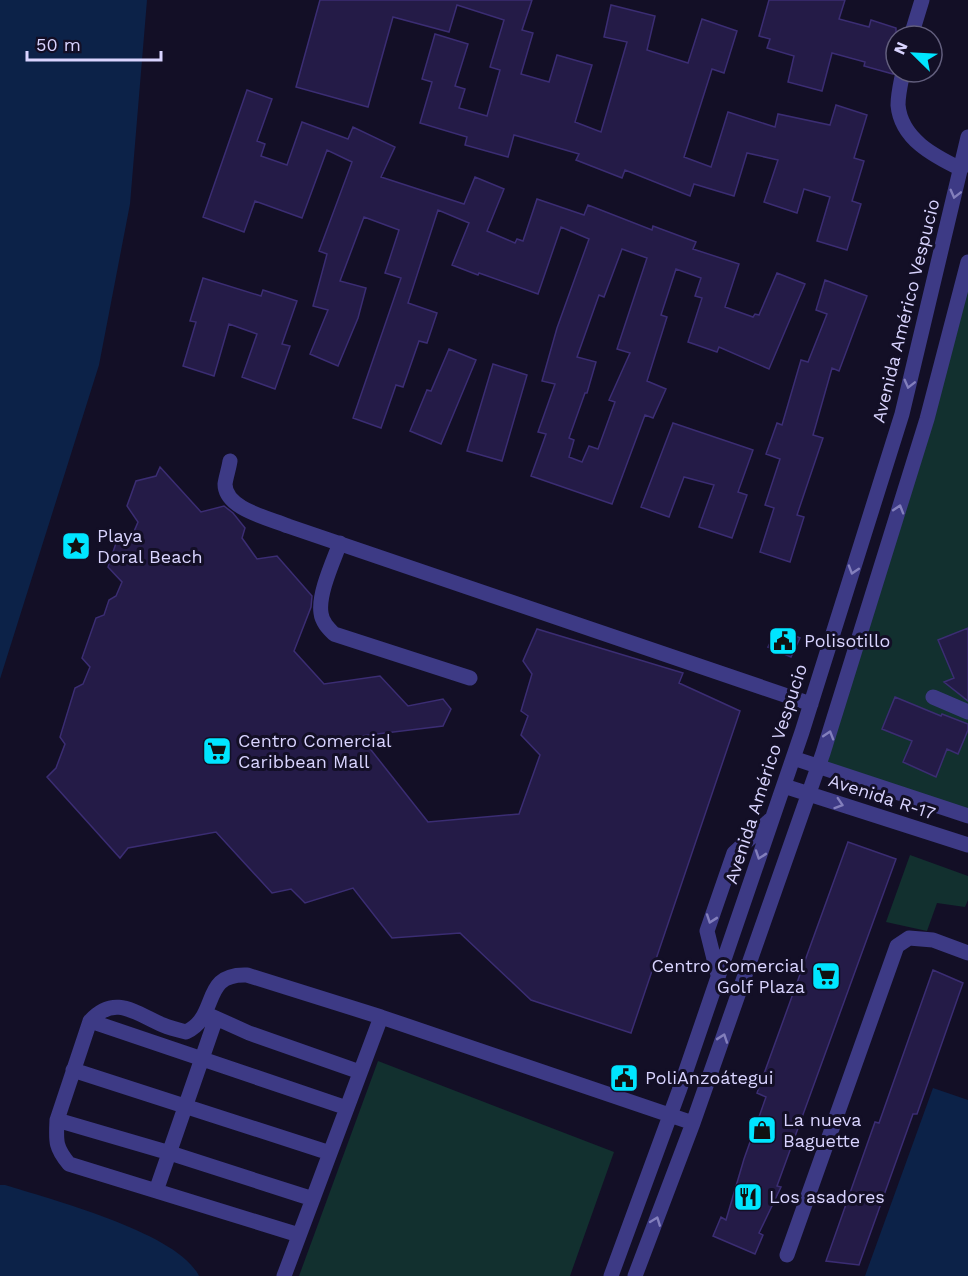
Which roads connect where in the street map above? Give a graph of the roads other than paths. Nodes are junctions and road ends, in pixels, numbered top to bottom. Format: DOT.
graph roads {
  1 [pos="922,0"];
  2 [pos="915,24"];
  3 [pos="901,84"];
  4 [pos="968,137"];
  5 [pos="961,169"];
  6 [pos="968,262"];
  7 [pos="230,461"];
  8 [pos="340,543"];
  9 [pos="470,678"];
  10 [pos="933,697"];
  11 [pos="811,704"];
  12 [pos="968,712"];
  13 [pos="793,758"];
  14 [pos="818,767"];
  15 [pos="784,786"];
  16 [pos="808,794"];
  17 [pos="968,816"];
  18 [pos="772,818"];
  19 [pos="968,845"];
  20 [pos="968,952"];
  21 [pos="718,975"];
  22 [pos="211,1016"];
  23 [pos="381,1017"];
  24 [pos="90,1022"];
  25 [pos="202,1058"];
  26 [pos="73,1070"];
  27 [pos="360,1072"];
  28 [pos="186,1107"];
  29 [pos="347,1108"];
  30 [pos="670,1116"];
  31 [pos="57,1120"];
  32 [pos="693,1123"];
  33 [pos="170,1153"];
  34 [pos="330,1154"];
  35 [pos="156,1191"];
  36 [pos="313,1199"];
  37 [pos="299,1235"];
  38 [pos="787,1255"];
  39 [pos="284,1276"];
  40 [pos="611,1276"];
  41 [pos="635,1276"];
  1 -- 2 [label="street"];
  3 -- 5 [label="street"];
  4 -- 5 [label="street, Avenida Américo Vespucio"];
  5 -- 11 [label="street, Avenida Américo Vespucio, one-way"];
  14 -- 6 [label="street, one-way"];
  7 -- 8 [label="street"];
  8 -- 9 [label="street"];
  8 -- 11 [label="street"];
  10 -- 12 [label="street"];
  11 -- 13 [label="street, Avenida Américo Vespucio"];
  13 -- 14 [label="street, Avenida R-17"];
  13 -- 15 [label="street, Avenida Américo Vespucio"];
  14 -- 16 [label="street"];
  14 -- 17 [label="street, Avenida R-17"];
  15 -- 16 [label="street, Avenida R-17"];
  15 -- 18 [label="street, Avenida Américo Vespucio"];
  16 -- 19 [label="street, Avenida R-17, one-way"];
  32 -- 16 [label="street, one-way"];
  18 -- 21 [label="street, Avenida Américo Vespucio, one-way"];
  18 -- 21 [label="street, one-way"];
  20 -- 38 [label="street"];
  21 -- 30 [label="street, Avenida Américo Vespucio"];
  22 -- 23 [label="street"];
  22 -- 24 [label="street"];
  22 -- 25 [label="street"];
  22 -- 27 [label="street"];
  23 -- 27 [label="street"];
  23 -- 30 [label="street"];
  24 -- 25 [label="street"];
  24 -- 26 [label="street"];
  25 -- 28 [label="street"];
  25 -- 29 [label="street"];
  26 -- 28 [label="street"];
  26 -- 31 [label="street"];
  27 -- 29 [label="street"];
  28 -- 33 [label="street"];
  28 -- 34 [label="street"];
  29 -- 34 [label="street"];
  30 -- 32 [label="street"];
  30 -- 40 [label="street, Avenida Américo Vespucio"];
  31 -- 33 [label="street"];
  31 -- 35 [label="street"];
  41 -- 32 [label="street, one-way"];
  33 -- 35 [label="street"];
  33 -- 36 [label="street"];
  34 -- 36 [label="street"];
  35 -- 37 [label="street"];
  36 -- 37 [label="street"];
  37 -- 39 [label="street"];
}
